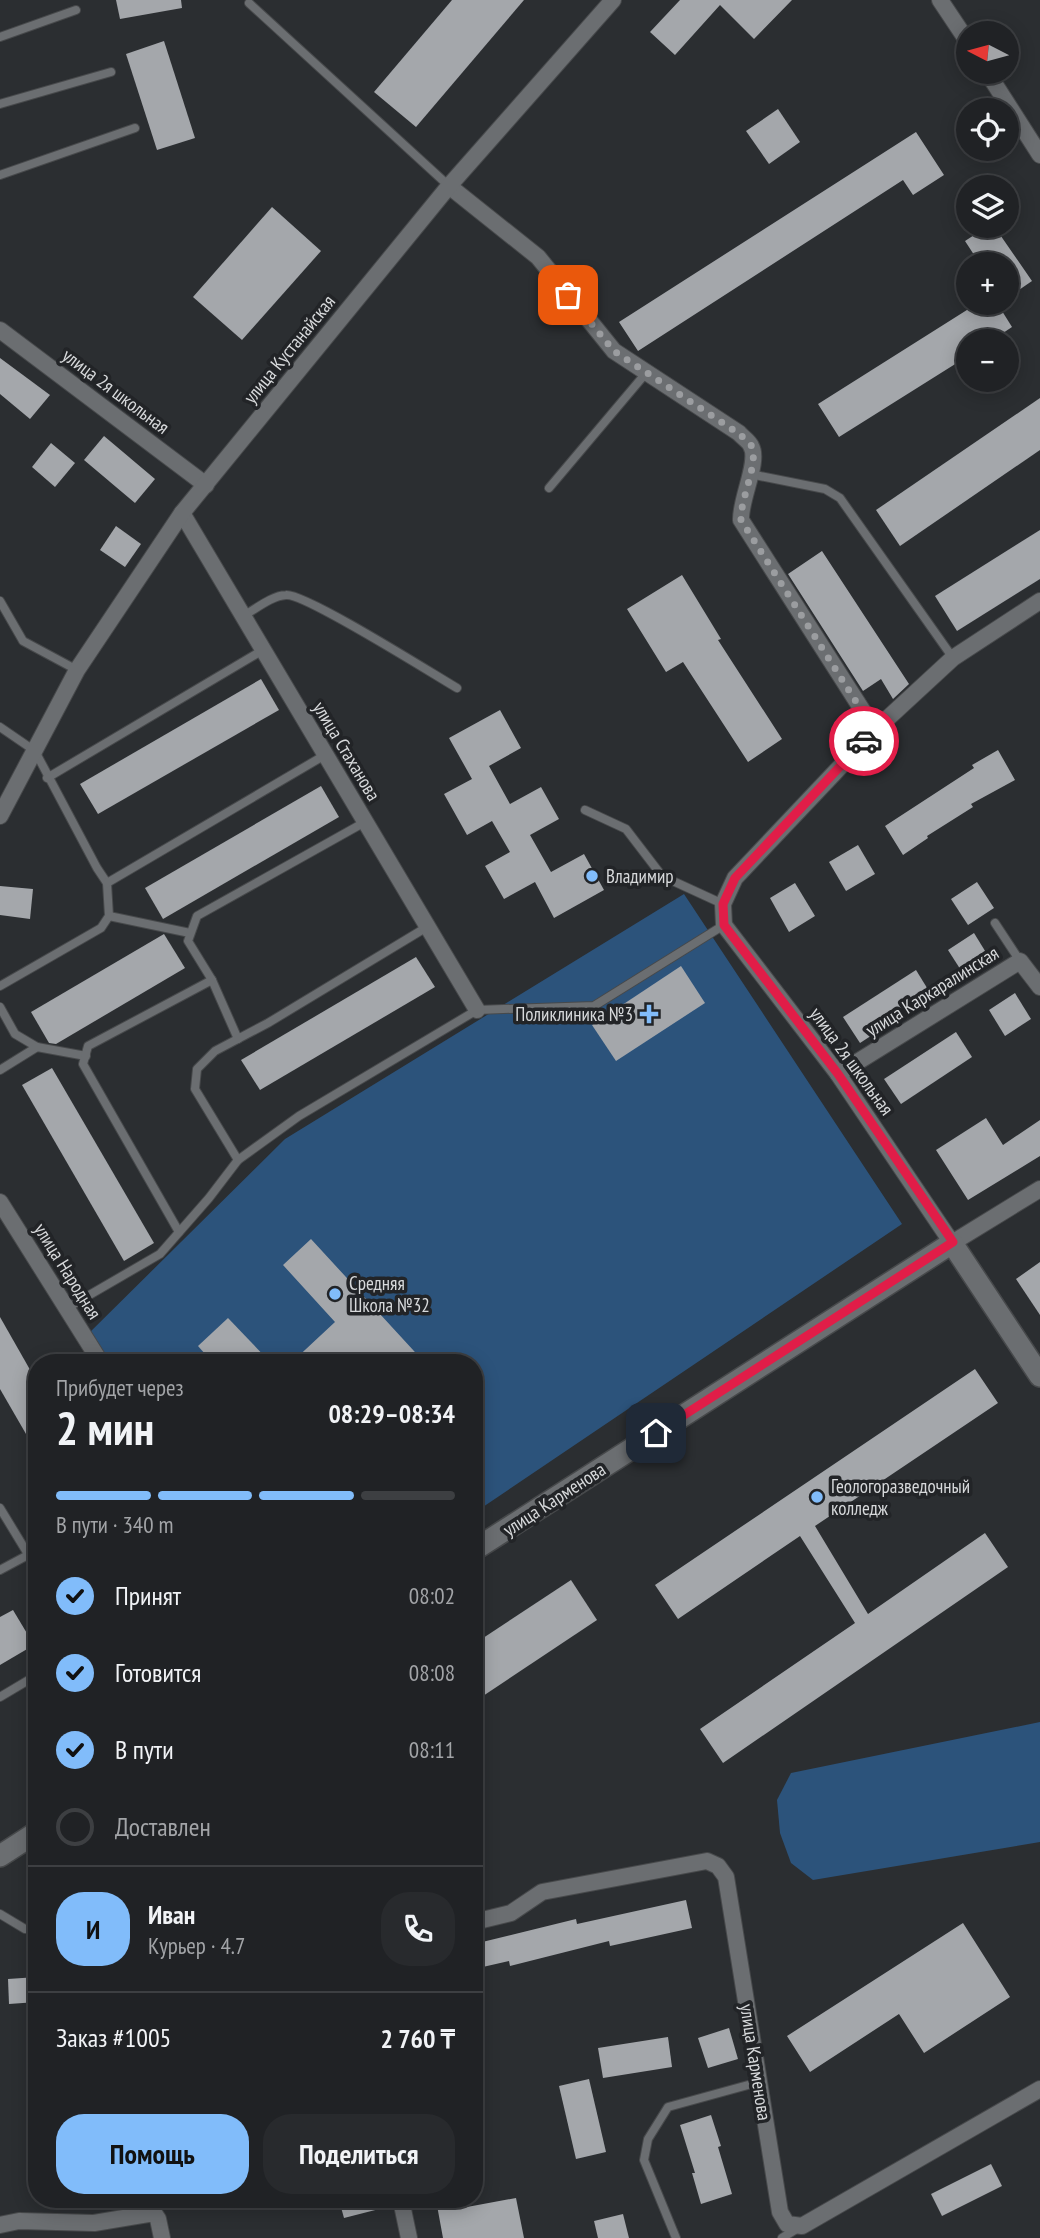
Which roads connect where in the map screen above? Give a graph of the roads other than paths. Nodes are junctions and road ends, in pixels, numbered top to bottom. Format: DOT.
graph roads {
  1 [pos="613,0"];
  2 [pos="940,0"];
  3 [pos="249,3"];
  4 [pos="76,10"];
  5 [pos="956,24"];
  6 [pos="0,37"];
  7 [pos="111,72"];
  8 [pos="995,84"];
  9 [pos="0,104"];
  10 [pos="135,128"];
  11 [pos="1040,155"];
  12 [pos="0,176"];
  13 [pos="449,186"];
  14 [pos="0,330"];
  15 [pos="646,373"];
  16 [pos="750,474"];
  17 [pos="206,485"];
  18 [pos="549,488"];
  19 [pos="182,513"];
  20 [pos="0,601"];
  21 [pos="1040,601"];
  22 [pos="243,616"];
  23 [pos="263,650"];
  24 [pos="953,658"];
  25 [pos="77,670"];
  26 [pos="457,688"];
  27 [pos="0,727"];
  28 [pos="874,730"];
  29 [pos="35,751"];
  30 [pos="325,755"];
  31 [pos="47,778"];
  32 [pos="585,810"];
  33 [pos="0,816"];
  34 [pos="365,822"];
  35 [pos="107,883"];
  36 [pos="723,904"];
  37 [pos="109,916"];
  38 [pos="995,923"];
  39 [pos="724,925"];
  40 [pos="427,927"];
  41 [pos="190,933"];
  42 [pos="1020,961"];
  43 [pos="212,980"];
  44 [pos="0,986"];
  45 [pos="1040,987"];
  46 [pos="0,1007"];
  47 [pos="477,1010"];
  48 [pos="238,1039"];
  49 [pos="37,1047"];
  50 [pos="86,1056"];
  51 [pos="0,1070"];
  52 [pos="838,1074"];
  53 [pos="238,1160"];
  54 [pos="1040,1189"];
  55 [pos="0,1202"];
  56 [pos="179,1232"];
  57 [pos="953,1242"];
  58 [pos="67,1308"];
  59 [pos="95,1354"];
  60 [pos="1040,1376"];
  61 [pos="0,1508"];
  62 [pos="483,1544"];
  63 [pos="28,1555"];
  64 [pos="0,1570"];
  65 [pos="28,1680"];
  66 [pos="0,1697"];
  67 [pos="28,1838"];
  68 [pos="0,1856"];
  69 [pos="0,1914"];
  70 [pos="483,1920"];
  71 [pos="28,1929"];
  72 [pos="759,2082"];
  73 [pos="1040,2089"];
  74 [pos="403,2208"];
  75 [pos="0,2225"];
  76 [pos="802,2225"];
  77 [pos="162,2238"];
  78 [pos="409,2238"];
  79 [pos="676,2238"];
  80 [pos="782,2238"];
  1 -- 13 [label="street, улица Кустанайская"];
  2 -- 5 [label="street"];
  3 -- 13 [label="lane"];
  4 -- 6 [label="lane"];
  7 -- 9 [label="lane"];
  8 -- 11 [label="street"];
  10 -- 12 [label="lane"];
  13 -- 15 [label="street"];
  13 -- 17 [label="street, улица Кустанайская"];
  14 -- 17 [label="street, улица 2я школьная"];
  15 -- 16 [label="street"];
  15 -- 18 [label="lane"];
  16 -- 24 [label="lane"];
  16 -- 28 [label="street"];
  17 -- 19 [label="street, улица Кустанайская"];
  19 -- 22 [label="street, улица Стаханова"];
  19 -- 25 [label="street, улица Кустанайская"];
  20 -- 25 [label="lane"];
  21 -- 24 [label="street"];
  22 -- 23 [label="street, улица Стаханова"];
  22 -- 26 [label="lane"];
  23 -- 30 [label="street, улица Стаханова"];
  23 -- 31 [label="lane"];
  24 -- 28 [label="street"];
  25 -- 29 [label="street, улица Кустанайская"];
  27 -- 29 [label="lane"];
  28 -- 36 [label="street"];
  29 -- 31 [label="lane"];
  29 -- 33 [label="street, улица Кустанайская"];
  30 -- 34 [label="street, улица Стаханова"];
  30 -- 35 [label="lane"];
  31 -- 35 [label="lane"];
  32 -- 36 [label="lane"];
  34 -- 40 [label="street, улица Стаханова"];
  34 -- 41 [label="lane"];
  35 -- 37 [label="lane"];
  36 -- 39 [label="street"];
  37 -- 41 [label="lane"];
  37 -- 44 [label="lane"];
  38 -- 42 [label="lane"];
  39 -- 47 [label="lane"];
  39 -- 52 [label="street, улица 2я школьная"];
  40 -- 47 [label="street, улица Стаханова"];
  40 -- 48 [label="lane"];
  41 -- 43 [label="lane"];
  42 -- 45 [label="street, улица Каркаралинская"];
  42 -- 52 [label="street, улица Каркаралинская"];
  43 -- 48 [label="lane"];
  43 -- 50 [label="lane"];
  46 -- 49 [label="lane"];
  47 -- 53 [label="lane"];
  48 -- 53 [label="lane"];
  49 -- 50 [label="lane"];
  49 -- 51 [label="lane"];
  50 -- 56 [label="lane"];
  52 -- 57 [label="street, улица 2я школьная"];
  53 -- 56 [label="lane"];
  54 -- 57 [label="street"];
  55 -- 58 [label="street, улица Народная"];
  56 -- 58 [label="lane"];
  57 -- 60 [label="street"];
  57 -- 62 [label="street, улица Карменова"];
  58 -- 59 [label="street, улица Народная"];
  61 -- 63 [label="lane"];
  63 -- 64 [label="lane"];
  65 -- 66 [label="lane"];
  67 -- 68 [label="street"];
  69 -- 71 [label="lane"];
  70 -- 72 [label="street, улица Карменова"];
  72 -- 76 [label="street, улица Карменова"];
  72 -- 79 [label="lane"];
  73 -- 76 [label="street"];
  74 -- 78 [label="street"];
  75 -- 77 [label="street"];
  76 -- 80 [label="lane"];
}
